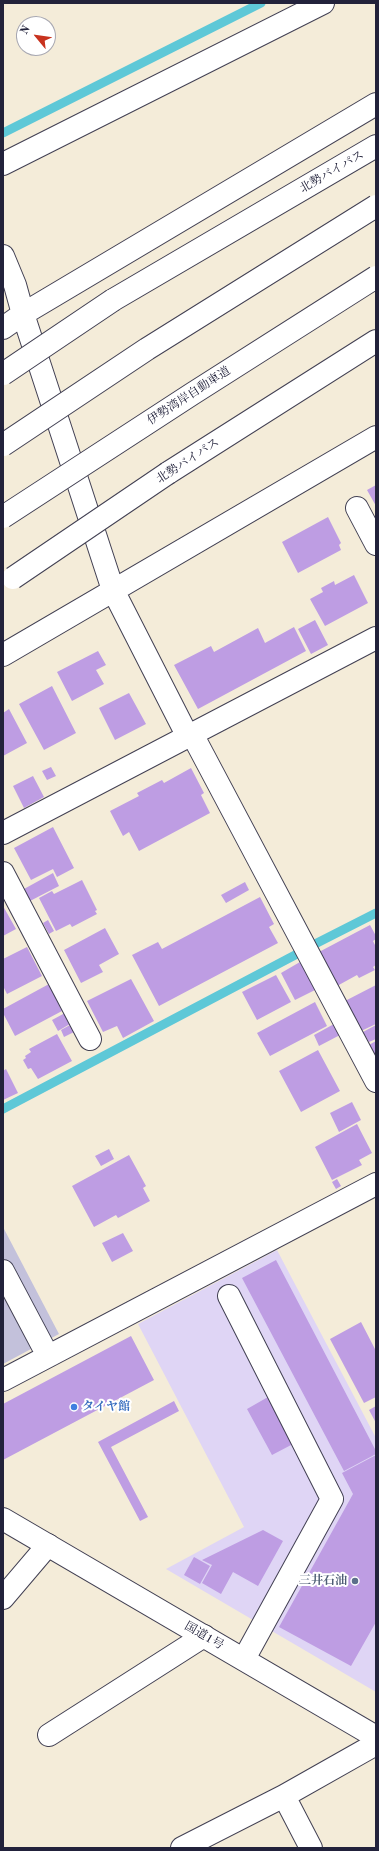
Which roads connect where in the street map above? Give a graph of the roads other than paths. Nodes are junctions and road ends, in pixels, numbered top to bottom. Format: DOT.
graph roads {
  1 [pos="323,3"];
  2 [pos="376,104"];
  3 [pos="376,146"];
  4 [pos="3,164"];
  5 [pos="376,206"];
  6 [pos="3,256"];
  7 [pos="376,277"];
  8 [pos="23,314"];
  9 [pos="3,328"];
  10 [pos="376,341"];
  11 [pos="3,374"];
  12 [pos="376,437"];
  13 [pos="3,445"];
  14 [pos="357,508"];
  15 [pos="3,517"];
  16 [pos="376,544"];
  17 [pos="8,581"];
  18 [pos="113,590"];
  19 [pos="376,638"];
  20 [pos="3,655"];
  21 [pos="190,735"];
  22 [pos="3,833"];
  23 [pos="3,873"];
  24 [pos="90,1039"];
  25 [pos="376,1081"];
  26 [pos="376,1184"];
  27 [pos="3,1271"];
  28 [pos="229,1296"];
  29 [pos="48,1356"];
  30 [pos="3,1380"];
  31 [pos="3,1515"];
  32 [pos="3,1519"];
  33 [pos="40,1540"];
  34 [pos="3,1598"];
  35 [pos="204,1636"];
  36 [pos="244,1659"];
  37 [pos="49,1735"];
  38 [pos="376,1737"];
  39 [pos="376,1744"];
  40 [pos="284,1796"];
  41 [pos="182,1848"];
  42 [pos="311,1848"];
  1 -- 4 [label="main road"];
  2 -- 8 [label="main road"];
  3 -- 11 [label="main road, 北勢バイパス, bridge"];
  5 -- 13 [label="main road, bridge"];
  6 -- 8 [label="main road"];
  7 -- 15 [label="main road, 伊勢湾岸自動車道, bridge"];
  8 -- 9 [label="main road"];
  8 -- 18 [label="main road"];
  10 -- 17 [label="main road, 北勢バイパス, bridge"];
  12 -- 18 [label="main road"];
  14 -- 16 [label="main road"];
  18 -- 20 [label="main road"];
  18 -- 21 [label="main road"];
  19 -- 21 [label="main road"];
  21 -- 22 [label="main road"];
  21 -- 25 [label="main road"];
  23 -- 24 [label="main road"];
  26 -- 29 [label="main road"];
  27 -- 29 [label="main road"];
  28 -- 36 [label="main road"];
  29 -- 30 [label="main road"];
  31 -- 33 [label="main road, 国道1号"];
  32 -- 33 [label="main road, 国道1号"];
  33 -- 34 [label="main road"];
  33 -- 35 [label="main road, 国道1号"];
  35 -- 36 [label="main road, 国道1号"];
  35 -- 37 [label="main road"];
  36 -- 38 [label="main road, 国道1号"];
  39 -- 40 [label="main road"];
  40 -- 41 [label="main road"];
  40 -- 42 [label="main road"];
}
